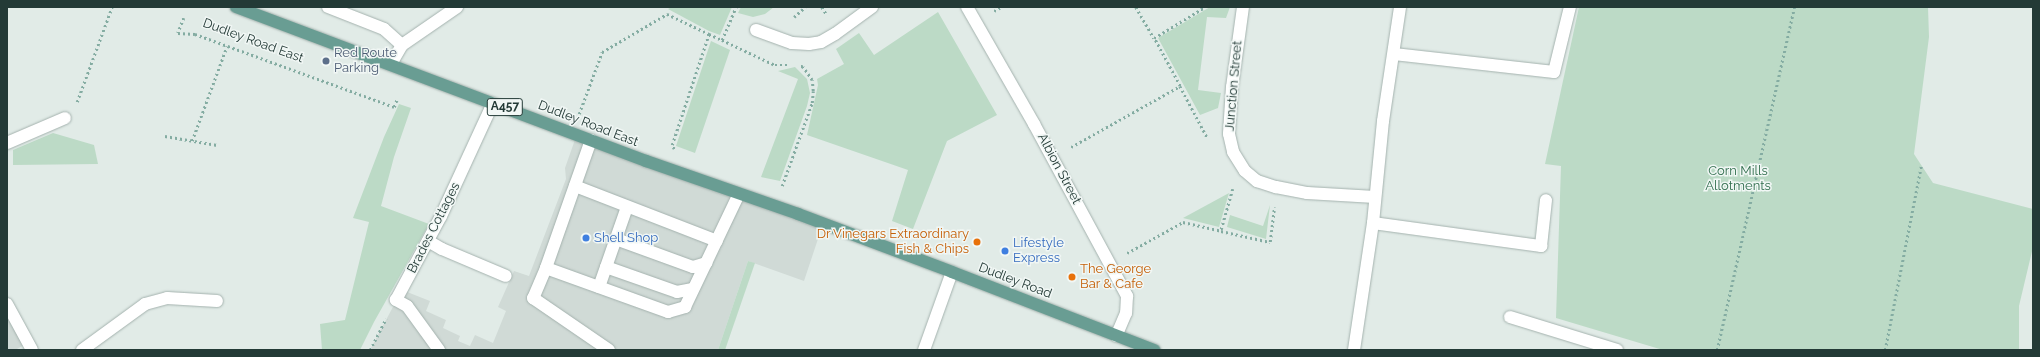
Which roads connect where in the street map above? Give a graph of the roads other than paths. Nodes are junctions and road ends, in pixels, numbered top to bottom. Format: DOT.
graph roads {
  1 [pos="236,7"];
  2 [pos="328,7"];
  3 [pos="457,7"];
  4 [pos="872,7"];
  5 [pos="967,7"];
  6 [pos="1243,7"];
  7 [pos="1400,7"];
  8 [pos="1570,7"];
  9 [pos="756,30"];
  10 [pos="402,45"];
  11 [pos="1394,54"];
  12 [pos="391,64"];
  13 [pos="493,103"];
  14 [pos="65,118"];
  15 [pos="591,140"];
  16 [pos="7,143"];
  17 [pos="575,186"];
  18 [pos="739,194"];
  19 [pos="1375,197"];
  20 [pos="1546,200"];
  21 [pos="774,206"];
  22 [pos="627,207"];
  23 [pos="1373,223"];
  24 [pos="616,239"];
  25 [pos="428,240"];
  26 [pos="717,241"];
  27 [pos="706,263"];
  28 [pos="606,267"];
  29 [pos="546,268"];
  30 [pos="952,272"];
  31 [pos="506,276"];
  32 [pos="599,287"];
  33 [pos="693,289"];
  34 [pos="217,302"];
  35 [pos="7,304"];
  36 [pos="1510,317"];
  37 [pos="1116,336"];
  38 [pos="32,350"];
  39 [pos="82,350"];
  40 [pos="439,350"];
  41 [pos="609,350"];
  42 [pos="924,350"];
  43 [pos="1154,350"];
  44 [pos="1354,350"];
  45 [pos="1619,350"];
  1 -- 12 [label="main road, Dudley Road East / A457"];
  2 -- 10 [label="street"];
  3 -- 10 [label="street"];
  4 -- 9 [label="street"];
  5 -- 37 [label="street, Albion Street"];
  6 -- 19 [label="street, Junction Street"];
  7 -- 11 [label="street"];
  8 -- 11 [label="street"];
  10 -- 12 [label="street"];
  11 -- 19 [label="street"];
  12 -- 13 [label="main road, Dudley Road East / A457"];
  13 -- 15 [label="main road, Dudley Road East / A457"];
  13 -- 25 [label="street, Brades Cottages"];
  14 -- 16 [label="street"];
  15 -- 17 [label="street"];
  15 -- 18 [label="main road, Dudley Road East / A457"];
  17 -- 22 [label="street"];
  17 -- 29 [label="street"];
  18 -- 21 [label="main road, Dudley Road East / A457"];
  18 -- 26 [label="street"];
  19 -- 23 [label="street"];
  20 -- 23 [label="street"];
  21 -- 30 [label="main road, Dudley Road / A457"];
  22 -- 24 [label="street"];
  22 -- 26 [label="street"];
  23 -- 44 [label="street"];
  24 -- 27 [label="street"];
  24 -- 28 [label="street"];
  25 -- 31 [label="street"];
  25 -- 40 [label="street, Brades Cottages"];
  26 -- 27 [label="street"];
  27 -- 33 [label="street"];
  28 -- 32 [label="street"];
  28 -- 33 [label="street"];
  29 -- 32 [label="street"];
  29 -- 41 [label="street"];
  30 -- 37 [label="main road, Dudley Road / A457"];
  30 -- 42 [label="street"];
  32 -- 33 [label="street"];
  34 -- 39 [label="street"];
  35 -- 38 [label="street"];
  36 -- 45 [label="street"];
  37 -- 43 [label="main road, Dudley Road / A457"];
}
